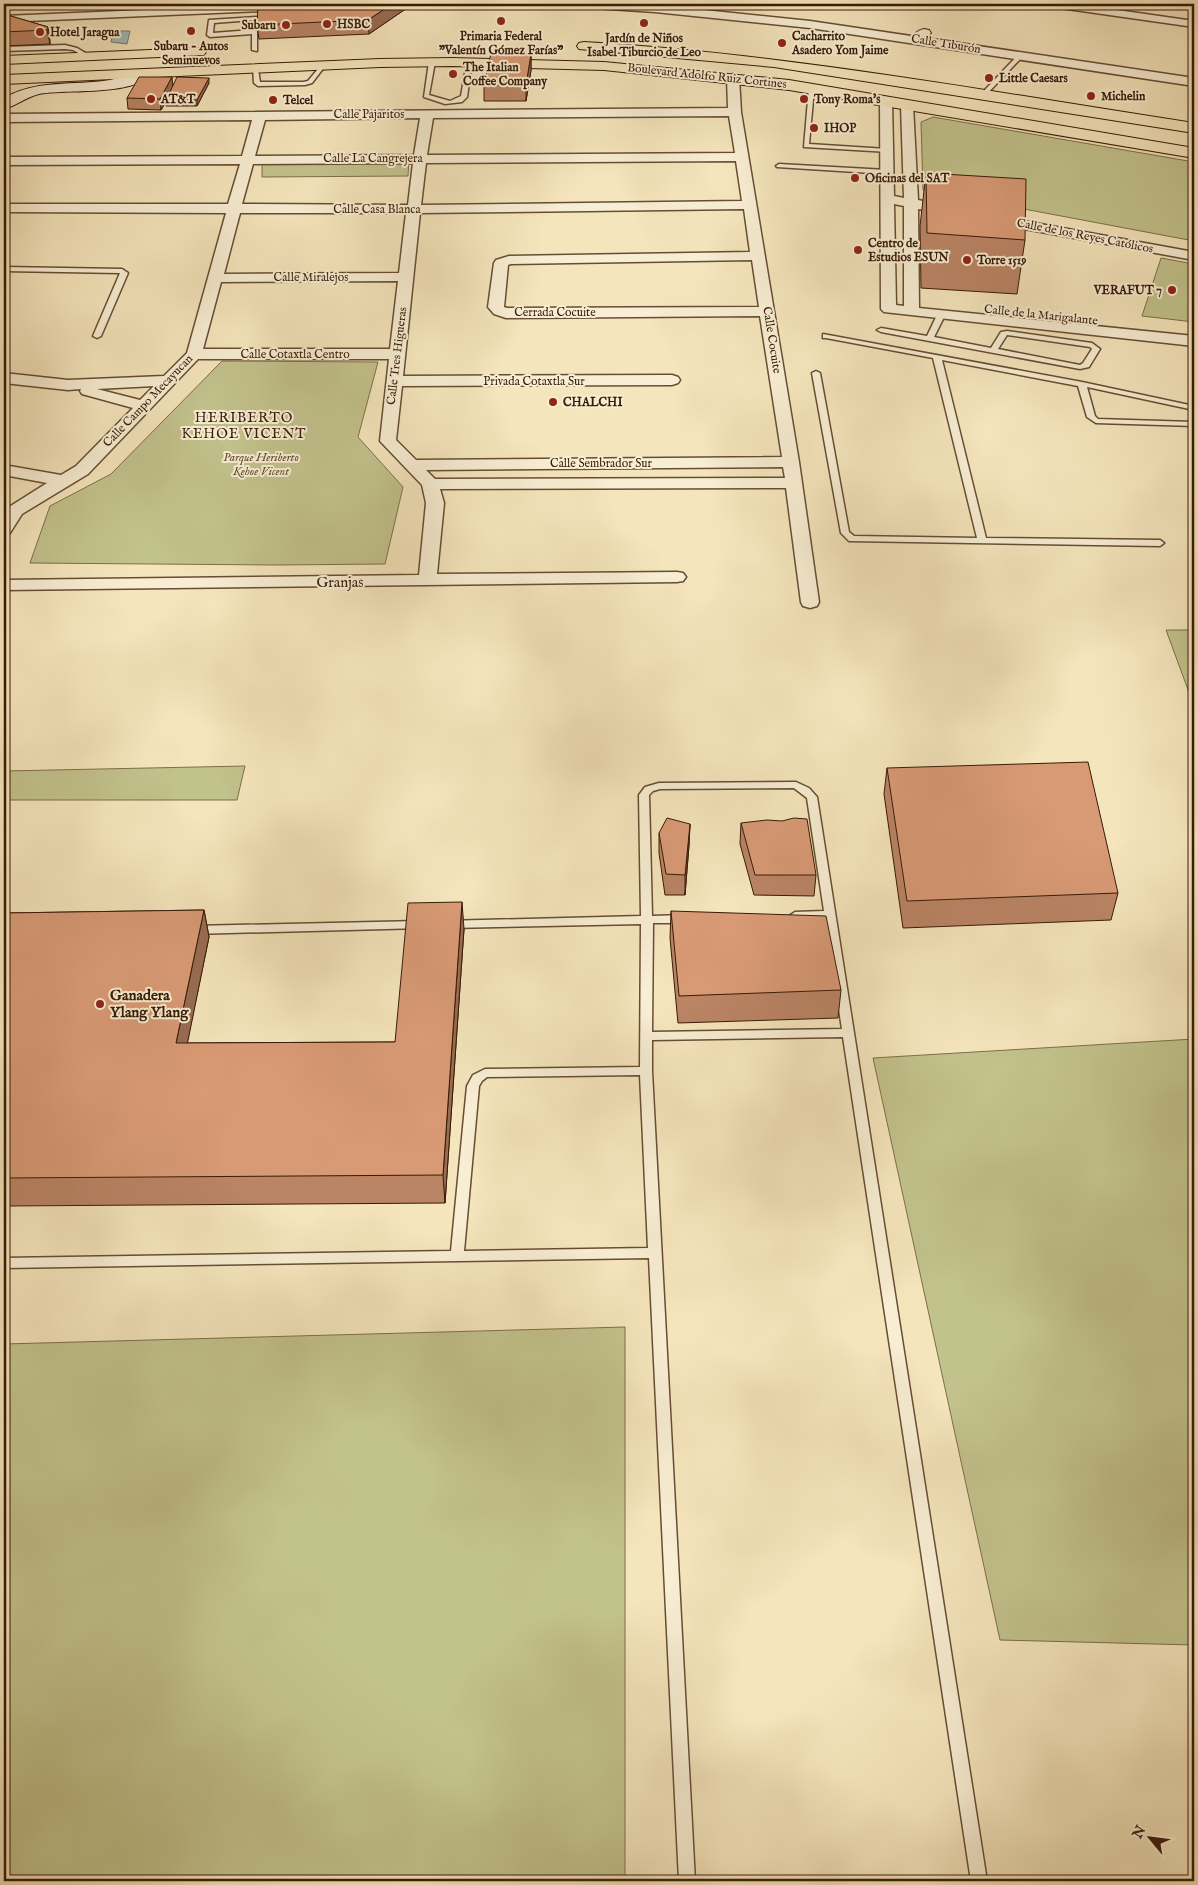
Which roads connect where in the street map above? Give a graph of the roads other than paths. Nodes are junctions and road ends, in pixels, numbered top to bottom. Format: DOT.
graph roads {
  1 [pos="220,4"];
  2 [pos="578,4"];
  3 [pos="685,4"];
  4 [pos="1053,4"];
  5 [pos="298,7"];
  6 [pos="4,12"];
  7 [pos="45,14"];
  8 [pos="4,19"];
  9 [pos="1194,24"];
  10 [pos="255,32"];
  11 [pos="921,36"];
  12 [pos="566,45"];
  13 [pos="4,49"];
  14 [pos="273,49"];
  15 [pos="250,50"];
  16 [pos="216,52"];
  17 [pos="1021,56"];
  18 [pos="89,57"];
  19 [pos="4,60"];
  20 [pos="432,62"];
  21 [pos="470,62"];
  22 [pos="143,74"];
  23 [pos="1194,74"];
  24 [pos="733,78"];
  25 [pos="4,80"];
  26 [pos="1194,82"];
  27 [pos="811,89"];
  28 [pos="983,95"];
  29 [pos="886,101"];
  30 [pos="4,104"];
  31 [pos="907,105"];
  32 [pos="734,112"];
  33 [pos="427,114"];
  34 [pos="260,115"];
  35 [pos="4,118"];
  36 [pos="1194,128"];
  37 [pos="887,151"];
  38 [pos="1194,153"];
  39 [pos="420,157"];
  40 [pos="742,157"];
  41 [pos="248,158"];
  42 [pos="4,161"];
  43 [pos="779,166"];
  44 [pos="887,172"];
  45 [pos="887,195"];
  46 [pos="911,199"];
  47 [pos="751,206"];
  48 [pos="4,208"];
  49 [pos="235,209"];
  50 [pos="415,209"];
  51 [pos="976,211"];
  52 [pos="1194,246"];
  53 [pos="758,256"];
  54 [pos="1194,256"];
  55 [pos="4,269"];
  56 [pos="407,277"];
  57 [pos="216,278"];
  58 [pos="910,307"];
  59 [pos="767,311"];
  60 [pos="941,315"];
  61 [pos="880,330"];
  62 [pos="1194,330"];
  63 [pos="97,336"];
  64 [pos="826,336"];
  65 [pos="929,339"];
  66 [pos="1194,341"];
  67 [pos="992,350"];
  68 [pos="194,354"];
  69 [pos="397,354"];
  70 [pos="937,357"];
  71 [pos="816,373"];
  72 [pos="4,378"];
  73 [pos="672,380"];
  74 [pos="166,381"];
  75 [pos="396,381"];
  76 [pos="1082,384"];
  77 [pos="68,386"];
  78 [pos="143,406"];
  79 [pos="1194,408"];
  80 [pos="1194,424"];
  81 [pos="792,462"];
  82 [pos="410,465"];
  83 [pos="4,470"];
  84 [pos="65,481"];
  85 [pos="794,483"];
  86 [pos="430,484"];
  87 [pos="4,497"];
  88 [pos="27,502"];
  89 [pos="4,528"];
  90 [pos="982,542"];
  91 [pos="1160,543"];
  92 [pos="677,577"];
  93 [pos="427,581"];
  94 [pos="4,585"];
  95 [pos="810,602"];
  96 [pos="830,914"];
  97 [pos="781,916"];
  98 [pos="695,919"];
  99 [pos="647,920"];
  100 [pos="182,930"];
  101 [pos="848,1033"];
  102 [pos="646,1036"];
  103 [pos="646,1071"];
  104 [pos="655,1253"];
  105 [pos="457,1256"];
  106 [pos="4,1263"];
  107 [pos="687,1881"];
  108 [pos="979,1881"];
  1 -- 7 [label="street"];
  2 -- 11 [label="street, Calle Tiburón"];
  3 -- 11 [label="street, Calle Tiburón"];
  4 -- 9 [label="street"];
  5 -- 7 [label="street"];
  6 -- 7 [label="street"];
  7 -- 8 [label="street"];
  10 -- 10 [label="lane"];
  10 -- 15 [label="lane"];
  11 -- 17 [label="street, Calle Tiburón"];
  11 -- 23 [label="street, Calle Tiburón"];
  12 -- 28 [label="main road, Boulevard Adolfo Ruiz Cortines"];
  13 -- 18 [label="lane"];
  14 -- 15 [label="main road"];
  16 -- 18 [label="main road"];
  17 -- 26 [label="street, Calle Tiburón"];
  17 -- 28 [label="lane"];
  18 -- 19 [label="main road"];
  20 -- 21 [label="main road, Boulevard Adolfo Ruiz Cortines"];
  20 -- 21 [label="lane"];
  20 -- 22 [label="main road, Boulevard Adolfo Ruiz Cortines"];
  21 -- 24 [label="main road, Boulevard Adolfo Ruiz Cortines"];
  22 -- 25 [label="main road, Boulevard Adolfo Ruiz Cortines"];
  22 -- 30 [label="street"];
  24 -- 27 [label="main road, Boulevard Adolfo Ruiz Cortines"];
  24 -- 32 [label="street, Calle Cocuite"];
  27 -- 29 [label="main road, Boulevard Adolfo Ruiz Cortines"];
  27 -- 37 [label="lane"];
  28 -- 36 [label="main road, Boulevard Adolfo Ruiz Cortines"];
  29 -- 31 [label="main road, Boulevard Adolfo Ruiz Cortines"];
  29 -- 37 [label="street"];
  31 -- 38 [label="main road, Boulevard Adolfo Ruiz Cortines"];
  31 -- 46 [label="street"];
  32 -- 33 [label="street, Calle Pajaritos"];
  32 -- 40 [label="street, Calle Cocuite"];
  33 -- 34 [label="street, Calle Pajaritos"];
  33 -- 39 [label="street, Calle Tres Higueras"];
  34 -- 35 [label="street, Calle Pajaritos"];
  34 -- 41 [label="street, Calle Campo Mecayucan"];
  37 -- 44 [label="street"];
  39 -- 40 [label="street, Calle La Cangrejera"];
  39 -- 41 [label="street, Calle La Cangrejera"];
  39 -- 50 [label="street, Calle Tres Higueras"];
  40 -- 47 [label="street, Calle Cocuite"];
  41 -- 42 [label="street, Calle La Cangrejera"];
  41 -- 49 [label="street, Calle Campo Mecayucan"];
  43 -- 44 [label="lane"];
  44 -- 45 [label="street"];
  45 -- 46 [label="street, Calle de los Reyes Católicos"];
  45 -- 58 [label="street, Calle de la Marigalante"];
  46 -- 51 [label="street, Calle de los Reyes Católicos"];
  46 -- 58 [label="street"];
  47 -- 50 [label="street, Calle Casa Blanca"];
  47 -- 53 [label="street, Calle Cocuite"];
  48 -- 49 [label="street, Calle Casa Blanca"];
  49 -- 50 [label="street, Calle Casa Blanca"];
  49 -- 57 [label="street, Calle Campo Mecayucan"];
  50 -- 56 [label="street, Calle Tres Higueras"];
  51 -- 52 [label="street, Calle de los Reyes Católicos"];
  51 -- 54 [label="street, Calle de los Reyes Católicos"];
  53 -- 59 [label="street, Calle Cocuite"];
  53 -- 59 [label="street, Cerrada Cocuite"];
  55 -- 63 [label="lane"];
  56 -- 57 [label="street, Calle Miralejos"];
  56 -- 69 [label="street, Calle Tres Higueras"];
  57 -- 68 [label="street, Calle Campo Mecayucan"];
  58 -- 60 [label="street, Calle de la Marigalante"];
  58 -- 62 [label="street, Calle de la Marigalante"];
  59 -- 81 [label="street, Calle Cocuite"];
  60 -- 65 [label="lane"];
  60 -- 66 [label="street, Calle de la Marigalante"];
  61 -- 65 [label="lane"];
  64 -- 70 [label="lane"];
  65 -- 67 [label="lane"];
  67 -- 67 [label="lane"];
  68 -- 69 [label="street, Calle Cotaxtla Centro"];
  68 -- 74 [label="street, Calle Campo Mecayucan"];
  69 -- 75 [label="street, Calle Tres Higueras"];
  70 -- 76 [label="lane"];
  70 -- 90 [label="lane"];
  71 -- 90 [label="lane"];
  72 -- 77 [label="street"];
  73 -- 75 [label="street, Privada Cotaxtla Sur"];
  74 -- 77 [label="street"];
  74 -- 78 [label="street, Calle Campo Mecayucan"];
  75 -- 82 [label="street, Calle Tres Higueras"];
  76 -- 79 [label="lane"];
  76 -- 80 [label="lane"];
  77 -- 78 [label="street"];
  78 -- 84 [label="street, Calle Campo Mecayucan"];
  81 -- 82 [label="street, Calle Sembrador Sur"];
  81 -- 85 [label="street, Calle Cocuite"];
  82 -- 86 [label="street, Calle Tres Higueras"];
  83 -- 84 [label="street"];
  84 -- 88 [label="street, Calle Campo Mecayucan"];
  85 -- 86 [label="street, Calle Sembrador Sur"];
  85 -- 95 [label="street, Calle Cocuite"];
  86 -- 93 [label="street"];
  87 -- 88 [label="street"];
  88 -- 89 [label="street, Calle Campo Mecayucan"];
  90 -- 91 [label="lane"];
  92 -- 93 [label="street, Granjas"];
  93 -- 94 [label="street, Granjas"];
  96 -- 97 [label="lane"];
  96 -- 99 [label="lane"];
  96 -- 101 [label="lane"];
  98 -- 99 [label="lane"];
  99 -- 100 [label="lane"];
  99 -- 102 [label="lane"];
  101 -- 102 [label="lane"];
  101 -- 108 [label="lane"];
  102 -- 103 [label="lane"];
  103 -- 104 [label="lane"];
  103 -- 105 [label="lane"];
  104 -- 105 [label="lane"];
  104 -- 107 [label="lane"];
  105 -- 106 [label="lane"];
}
